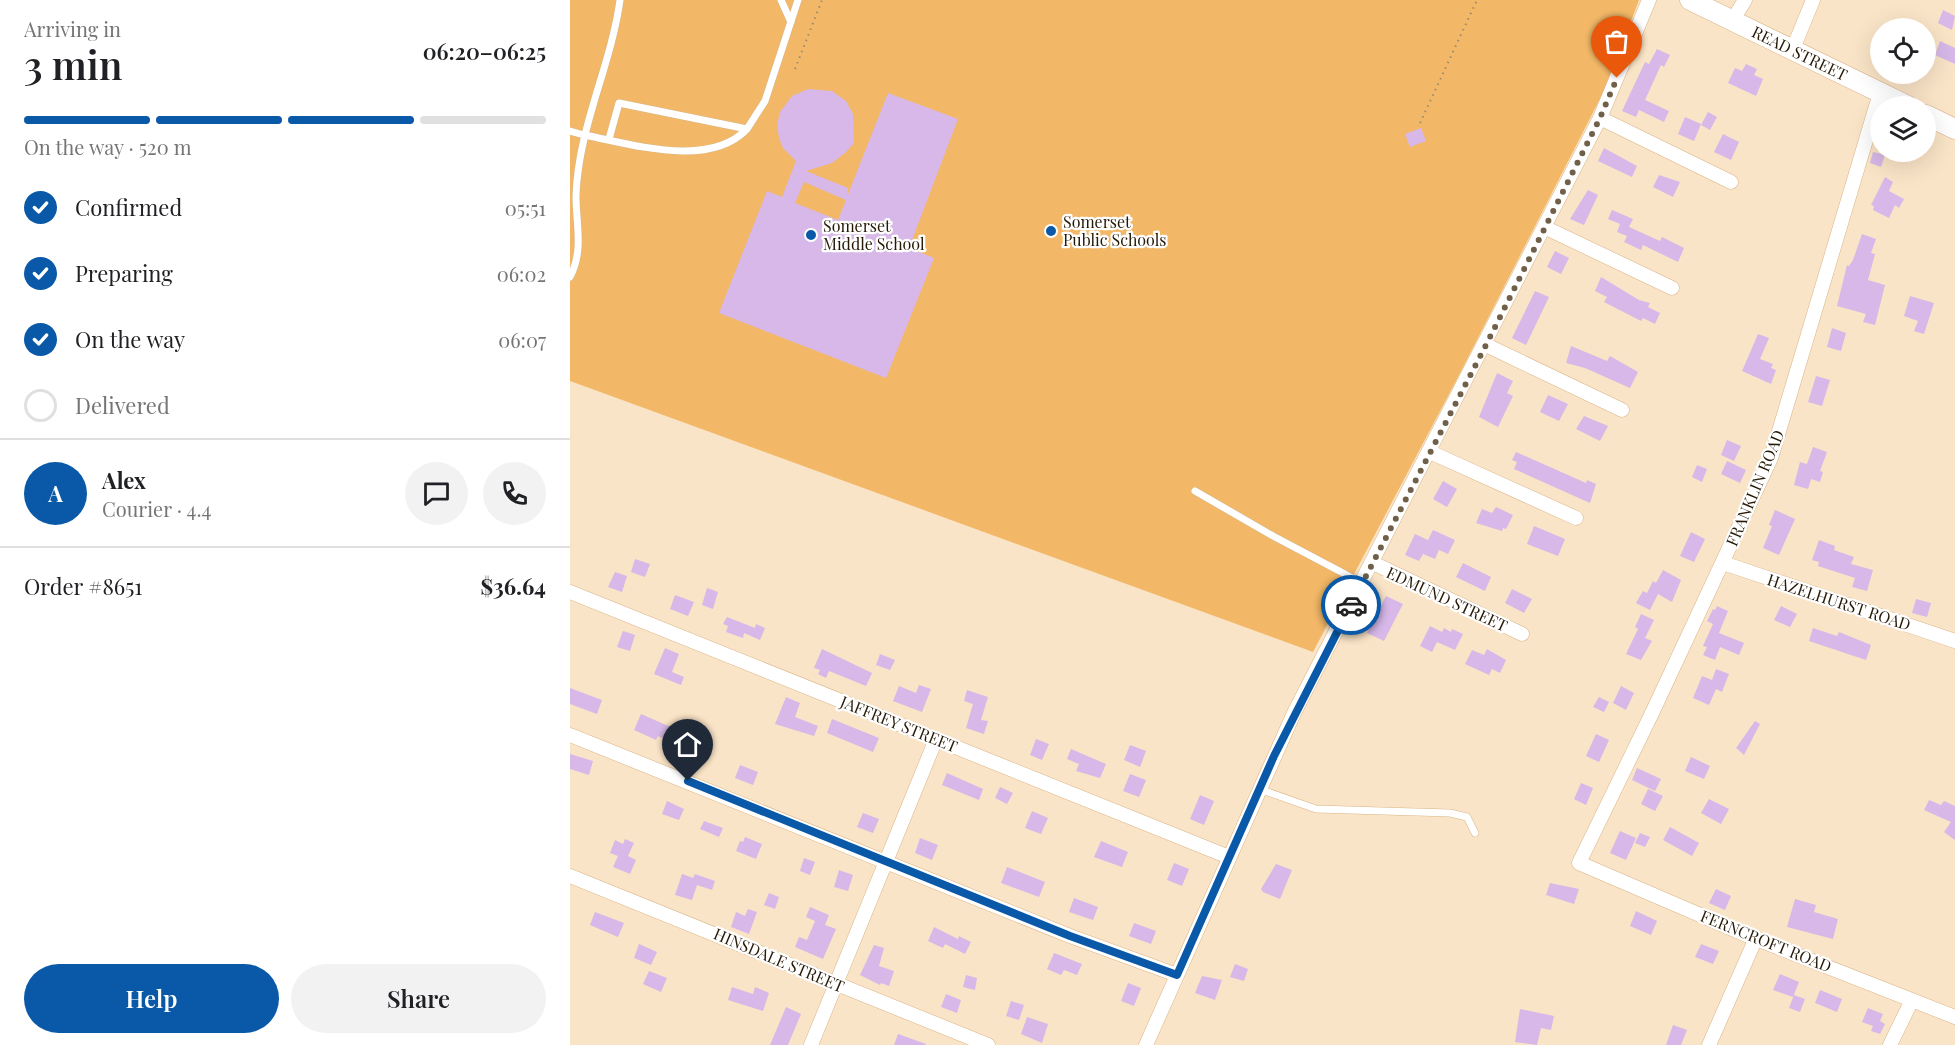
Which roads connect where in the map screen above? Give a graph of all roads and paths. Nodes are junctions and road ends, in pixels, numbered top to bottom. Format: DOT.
graph roads {
  1 [pos="620,0"];
  2 [pos="781,0"];
  3 [pos="798,0"];
  4 [pos="822,0"];
  5 [pos="1478,0"];
  6 [pos="1649,0"];
  7 [pos="1689,0"];
  8 [pos="1745,0"];
  9 [pos="1814,0"];
  10 [pos="1732,21"];
  11 [pos="791,22"];
  12 [pos="1792,51"];
  13 [pos="795,69"];
  14 [pos="1880,93"];
  15 [pos="1886,96"];
  16 [pos="1600,118"];
  17 [pos="1936,120"];
  18 [pos="1420,123"];
  19 [pos="747,129"];
  20 [pos="1955,129"];
  21 [pos="570,131"];
  22 [pos="584,135"];
  23 [pos="609,139"];
  24 [pos="1731,182"];
  25 [pos="1544,227"];
  26 [pos="570,277"];
  27 [pos="1672,288"];
  28 [pos="1486,345"];
  29 [pos="1622,410"];
  30 [pos="1430,452"];
  31 [pos="1195,491"];
  32 [pos="1576,518"];
  33 [pos="1723,563"];
  34 [pos="1372,564"];
  35 [pos="1362,583"];
  36 [pos="570,592"];
  37 [pos="1522,634"];
  38 [pos="1955,641"];
  39 [pos="570,735"];
  40 [pos="936,739"];
  41 [pos="1259,789"];
  42 [pos="1475,833"];
  43 [pos="1229,857"];
  44 [pos="887,861"];
  45 [pos="1579,863"];
  46 [pos="570,876"];
  47 [pos="1756,938"];
  48 [pos="1177,975"];
  49 [pos="836,985"];
  50 [pos="1912,1000"];
  51 [pos="1955,1017"];
  52 [pos="811,1045"];
  53 [pos="988,1045"];
  54 [pos="1146,1045"];
  55 [pos="1709,1045"];
  56 [pos="1890,1045"];
  1 -- 22 [label="lane"];
  2 -- 11 [label="lane"];
  3 -- 11 [label="lane"];
  4 -- 13 [label="path"];
  5 -- 18 [label="path"];
  6 -- 16 [label="street"];
  7 -- 10 [label="main road, READ STREET"];
  8 -- 10 [label="street"];
  9 -- 12 [label="street"];
  10 -- 12 [label="main road, READ STREET"];
  11 -- 19 [label="lane"];
  12 -- 14 [label="main road, READ STREET"];
  14 -- 15 [label="main road, READ STREET"];
  14 -- 33 [label="street, FRANKLIN ROAD"];
  16 -- 24 [label="street"];
  16 -- 25 [label="street"];
  17 -- 20 [label="main road"];
  19 -- 23 [label="lane"];
  19 -- 23 [label="lane"];
  21 -- 22 [label="lane"];
  22 -- 23 [label="lane"];
  22 -- 26 [label="lane"];
  25 -- 27 [label="street"];
  25 -- 28 [label="street"];
  28 -- 29 [label="street"];
  28 -- 30 [label="street"];
  30 -- 32 [label="street"];
  30 -- 34 [label="street"];
  31 -- 35 [label="lane"];
  33 -- 38 [label="street, HAZELHURST ROAD"];
  33 -- 45 [label="street, FRANKLIN ROAD"];
  34 -- 35 [label="street"];
  34 -- 37 [label="street, EDMUND STREET"];
  35 -- 41 [label="street"];
  36 -- 40 [label="street, JAFFREY STREET"];
  39 -- 44 [label="street"];
  40 -- 43 [label="street, JAFFREY STREET"];
  40 -- 44 [label="street"];
  41 -- 42 [label="lane"];
  41 -- 43 [label="street"];
  43 -- 48 [label="street"];
  44 -- 48 [label="street"];
  44 -- 49 [label="street"];
  45 -- 47 [label="street, FERNCROFT ROAD"];
  46 -- 49 [label="street, HINSDALE STREET"];
  47 -- 50 [label="street, FERNCROFT ROAD"];
  47 -- 55 [label="street"];
  48 -- 54 [label="street"];
  49 -- 52 [label="street"];
  49 -- 53 [label="street, HINSDALE STREET"];
  50 -- 51 [label="street, FERNCROFT ROAD"];
  50 -- 56 [label="street"];
}
